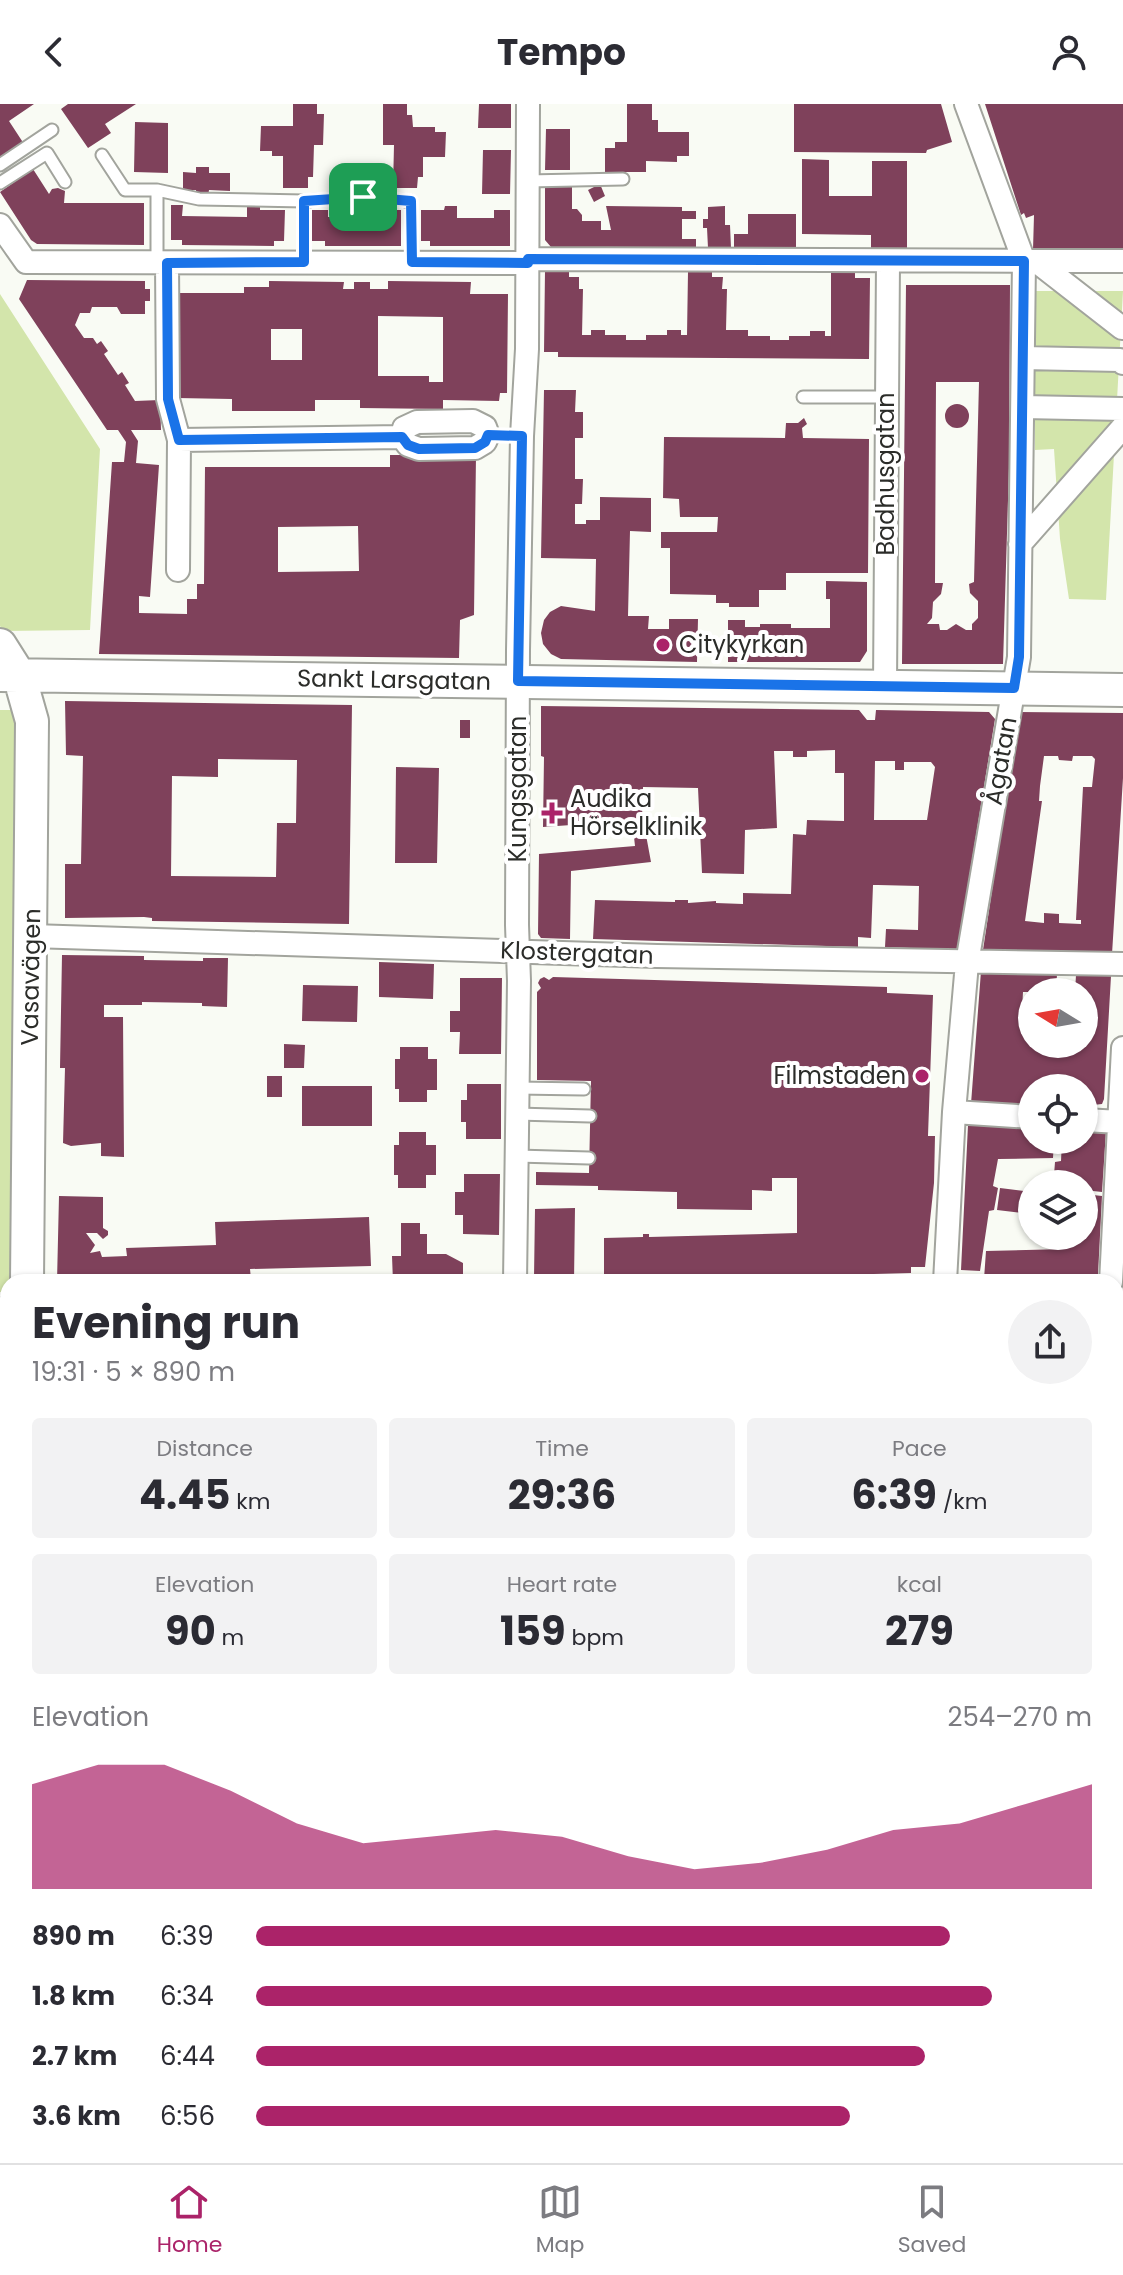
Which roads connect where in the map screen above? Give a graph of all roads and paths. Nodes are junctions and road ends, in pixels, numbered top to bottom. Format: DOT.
graph roads {
  1 [pos="528,104"];
  2 [pos="966,104"];
  3 [pos="52,130"];
  4 [pos="102,155"];
  5 [pos="0,165"];
  6 [pos="623,179"];
  7 [pos="528,181"];
  8 [pos="65,182"];
  9 [pos="0,183"];
  10 [pos="157,190"];
  11 [pos="304,201"];
  12 [pos="0,225"];
  13 [pos="528,261"];
  14 [pos="1030,261"];
  15 [pos="1123,261"];
  16 [pos="162,262"];
  17 [pos="304,262"];
  18 [pos="412,262"];
  19 [pos="888,262"];
  20 [pos="1122,328"];
  21 [pos="1023,358"];
  22 [pos="1123,363"];
  23 [pos="803,397"];
  24 [pos="886,397"];
  25 [pos="1023,407"];
  26 [pos="1123,409"];
  27 [pos="1123,427"];
  28 [pos="522,436"];
  29 [pos="179,440"];
  30 [pos="1020,544"];
  31 [pos="178,570"];
  32 [pos="0,645"];
  33 [pos="1022,667"];
  34 [pos="9,675"];
  35 [pos="518,681"];
  36 [pos="885,686"];
  37 [pos="1123,690"];
  38 [pos="32,936"];
  39 [pos="518,951"];
  40 [pos="967,963"];
  41 [pos="1123,964"];
  42 [pos="1123,1048"];
  43 [pos="517,1088"];
  44 [pos="584,1089"];
  45 [pos="954,1112"];
  46 [pos="517,1114"];
  47 [pos="590,1116"];
  48 [pos="1018,1116"];
  49 [pos="1098,1121"];
  50 [pos="1121,1123"];
  51 [pos="517,1156"];
  52 [pos="589,1158"];
  53 [pos="27,1274"];
  54 [pos="515,1274"];
  55 [pos="945,1274"];
  56 [pos="1113,1274"];
  1 -- 7 [label="street, Kungsgatan"];
  2 -- 14 [label="street, Ågatan"];
  3 -- 5 [label="lane"];
  4 -- 10 [label="lane"];
  6 -- 7 [label="lane"];
  7 -- 13 [label="street, Kungsgatan"];
  8 -- 9 [label="lane"];
  10 -- 11 [label="lane"];
  10 -- 16 [label="lane"];
  11 -- 17 [label="lane"];
  11 -- 18 [label="lane"];
  12 -- 16 [label="street"];
  13 -- 18 [label="street"];
  13 -- 19 [label="street"];
  13 -- 28 [label="street, Kungsgatan"];
  14 -- 15 [label="street"];
  14 -- 19 [label="street"];
  14 -- 20 [label="street"];
  14 -- 21 [label="street, Ågatan"];
  16 -- 17 [label="street"];
  16 -- 29 [label="street"];
  17 -- 18 [label="street"];
  19 -- 24 [label="street, Badhusgatan"];
  21 -- 22 [label="street"];
  21 -- 25 [label="street, Ågatan"];
  23 -- 24 [label="lane"];
  24 -- 36 [label="street, Badhusgatan"];
  25 -- 26 [label="street"];
  25 -- 30 [label="street, Ågatan"];
  27 -- 30 [label="street"];
  28 -- 29 [label="street"];
  28 -- 35 [label="street, Kungsgatan"];
  29 -- 31 [label="street"];
  30 -- 33 [label="street, Ågatan"];
  32 -- 34 [label="main road, Vasavägen"];
  33 -- 36 [label="main road, Sankt Larsgatan"];
  33 -- 37 [label="main road, Sankt Larsgatan"];
  33 -- 40 [label="street, Ågatan"];
  34 -- 35 [label="main road, Sankt Larsgatan"];
  34 -- 38 [label="main road, Vasavägen"];
  35 -- 36 [label="main road, Sankt Larsgatan"];
  35 -- 39 [label="street, Kungsgatan"];
  38 -- 39 [label="street, Klostergatan"];
  38 -- 53 [label="main road, Vasavägen"];
  39 -- 40 [label="street, Klostergatan"];
  39 -- 43 [label="street, Kungsgatan"];
  40 -- 41 [label="street, Klostergatan"];
  40 -- 45 [label="street, Ågatan"];
  42 -- 50 [label="street"];
  43 -- 44 [label="lane"];
  43 -- 46 [label="street, Kungsgatan"];
  45 -- 48 [label="street"];
  45 -- 55 [label="street, Ågatan"];
  46 -- 47 [label="lane"];
  46 -- 51 [label="street, Kungsgatan"];
  49 -- 50 [label="street"];
  50 -- 56 [label="street"];
  51 -- 52 [label="lane"];
  51 -- 54 [label="street, Kungsgatan"];
}
